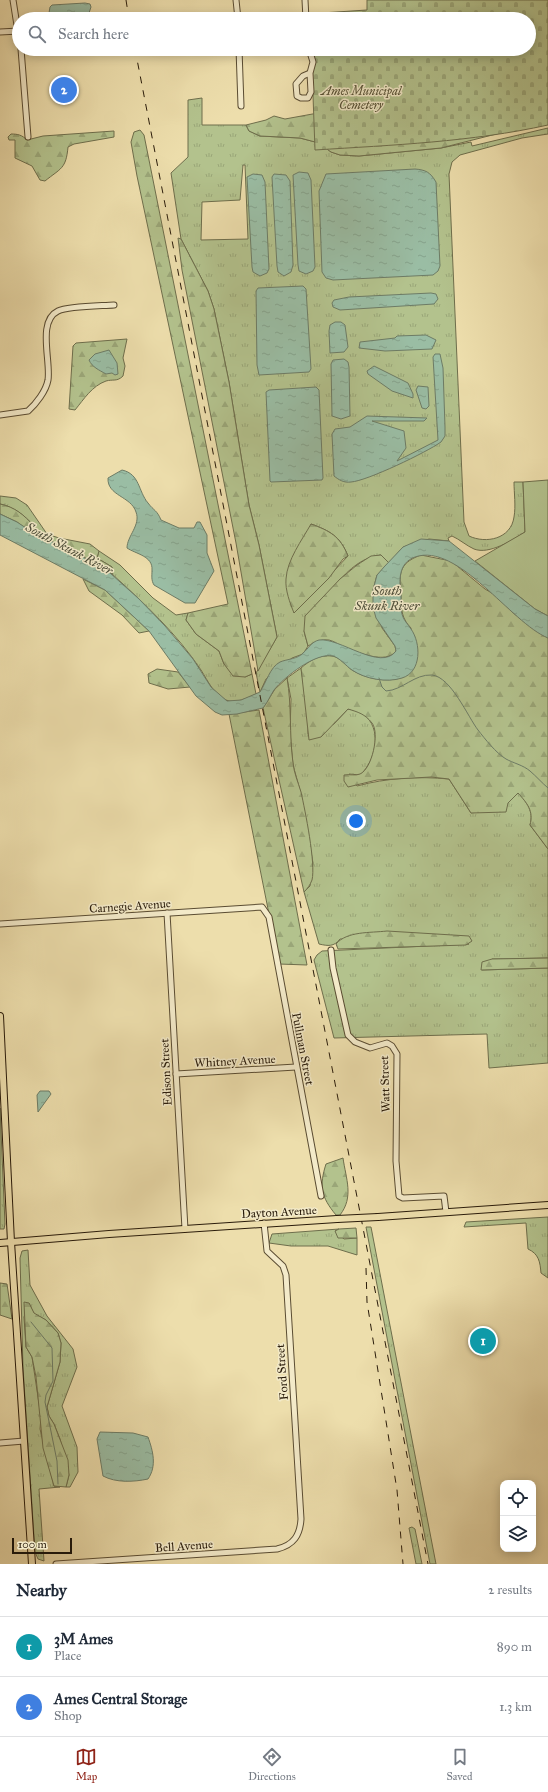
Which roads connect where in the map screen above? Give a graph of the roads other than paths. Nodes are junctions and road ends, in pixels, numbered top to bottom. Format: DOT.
graph roads {
  1 [pos="13,0"];
  2 [pos="236,0"];
  3 [pos="305,0"];
  4 [pos="15,12"];
  5 [pos="237,12"];
  6 [pos="306,12"];
  7 [pos="12,31"];
  8 [pos="0,32"];
  9 [pos="22,56"];
  10 [pos="239,56"];
  11 [pos="311,56"];
  12 [pos="310,73"];
  13 [pos="242,106"];
  14 [pos="28,137"];
  15 [pos="114,305"];
  16 [pos="0,415"];
  17 [pos="262,907"];
  18 [pos="167,913"];
  19 [pos="0,924"];
  20 [pos="330,950"];
  21 [pos="0,1016"];
  22 [pos="296,1068"];
  23 [pos="176,1074"];
  24 [pos="321,1196"];
  25 [pos="548,1205"];
  26 [pos="446,1212"];
  27 [pos="264,1224"];
  28 [pos="185,1229"];
  29 [pos="11,1242"];
  30 [pos="0,1243"];
  31 [pos="24,1441"];
  32 [pos="0,1443"];
  33 [pos="300,1526"];
  34 [pos="32,1564"];
  35 [pos="56,1564"];
  1 -- 4 [label="street"];
  2 -- 5 [label="street"];
  3 -- 6 [label="street"];
  7 -- 8 [label="street"];
  9 -- 14 [label="street"];
  10 -- 13 [label="street"];
  11 -- 12 [label="street"];
  12 -- 12 [label="street"];
  15 -- 16 [label="street"];
  17 -- 18 [label="street, Carnegie Avenue"];
  17 -- 22 [label="street, Pullman Street"];
  18 -- 19 [label="street, Carnegie Avenue"];
  18 -- 23 [label="street, Edison Street"];
  20 -- 26 [label="street, Watt Street"];
  21 -- 29 [label="main road"];
  22 -- 23 [label="street, Whitney Avenue"];
  22 -- 24 [label="street, Pullman Street"];
  23 -- 28 [label="street, Edison Street"];
  25 -- 26 [label="main road, Dayton Avenue"];
  26 -- 27 [label="main road, Dayton Avenue, bridge"];
  27 -- 28 [label="main road, Dayton Avenue"];
  27 -- 33 [label="street, Ford Street"];
  28 -- 29 [label="main road, Dayton Avenue"];
  29 -- 30 [label="main road, Dayton Avenue"];
  29 -- 31 [label="main road"];
  31 -- 32 [label="street"];
  31 -- 34 [label="main road"];
  33 -- 35 [label="street, Bell Avenue"];
}
